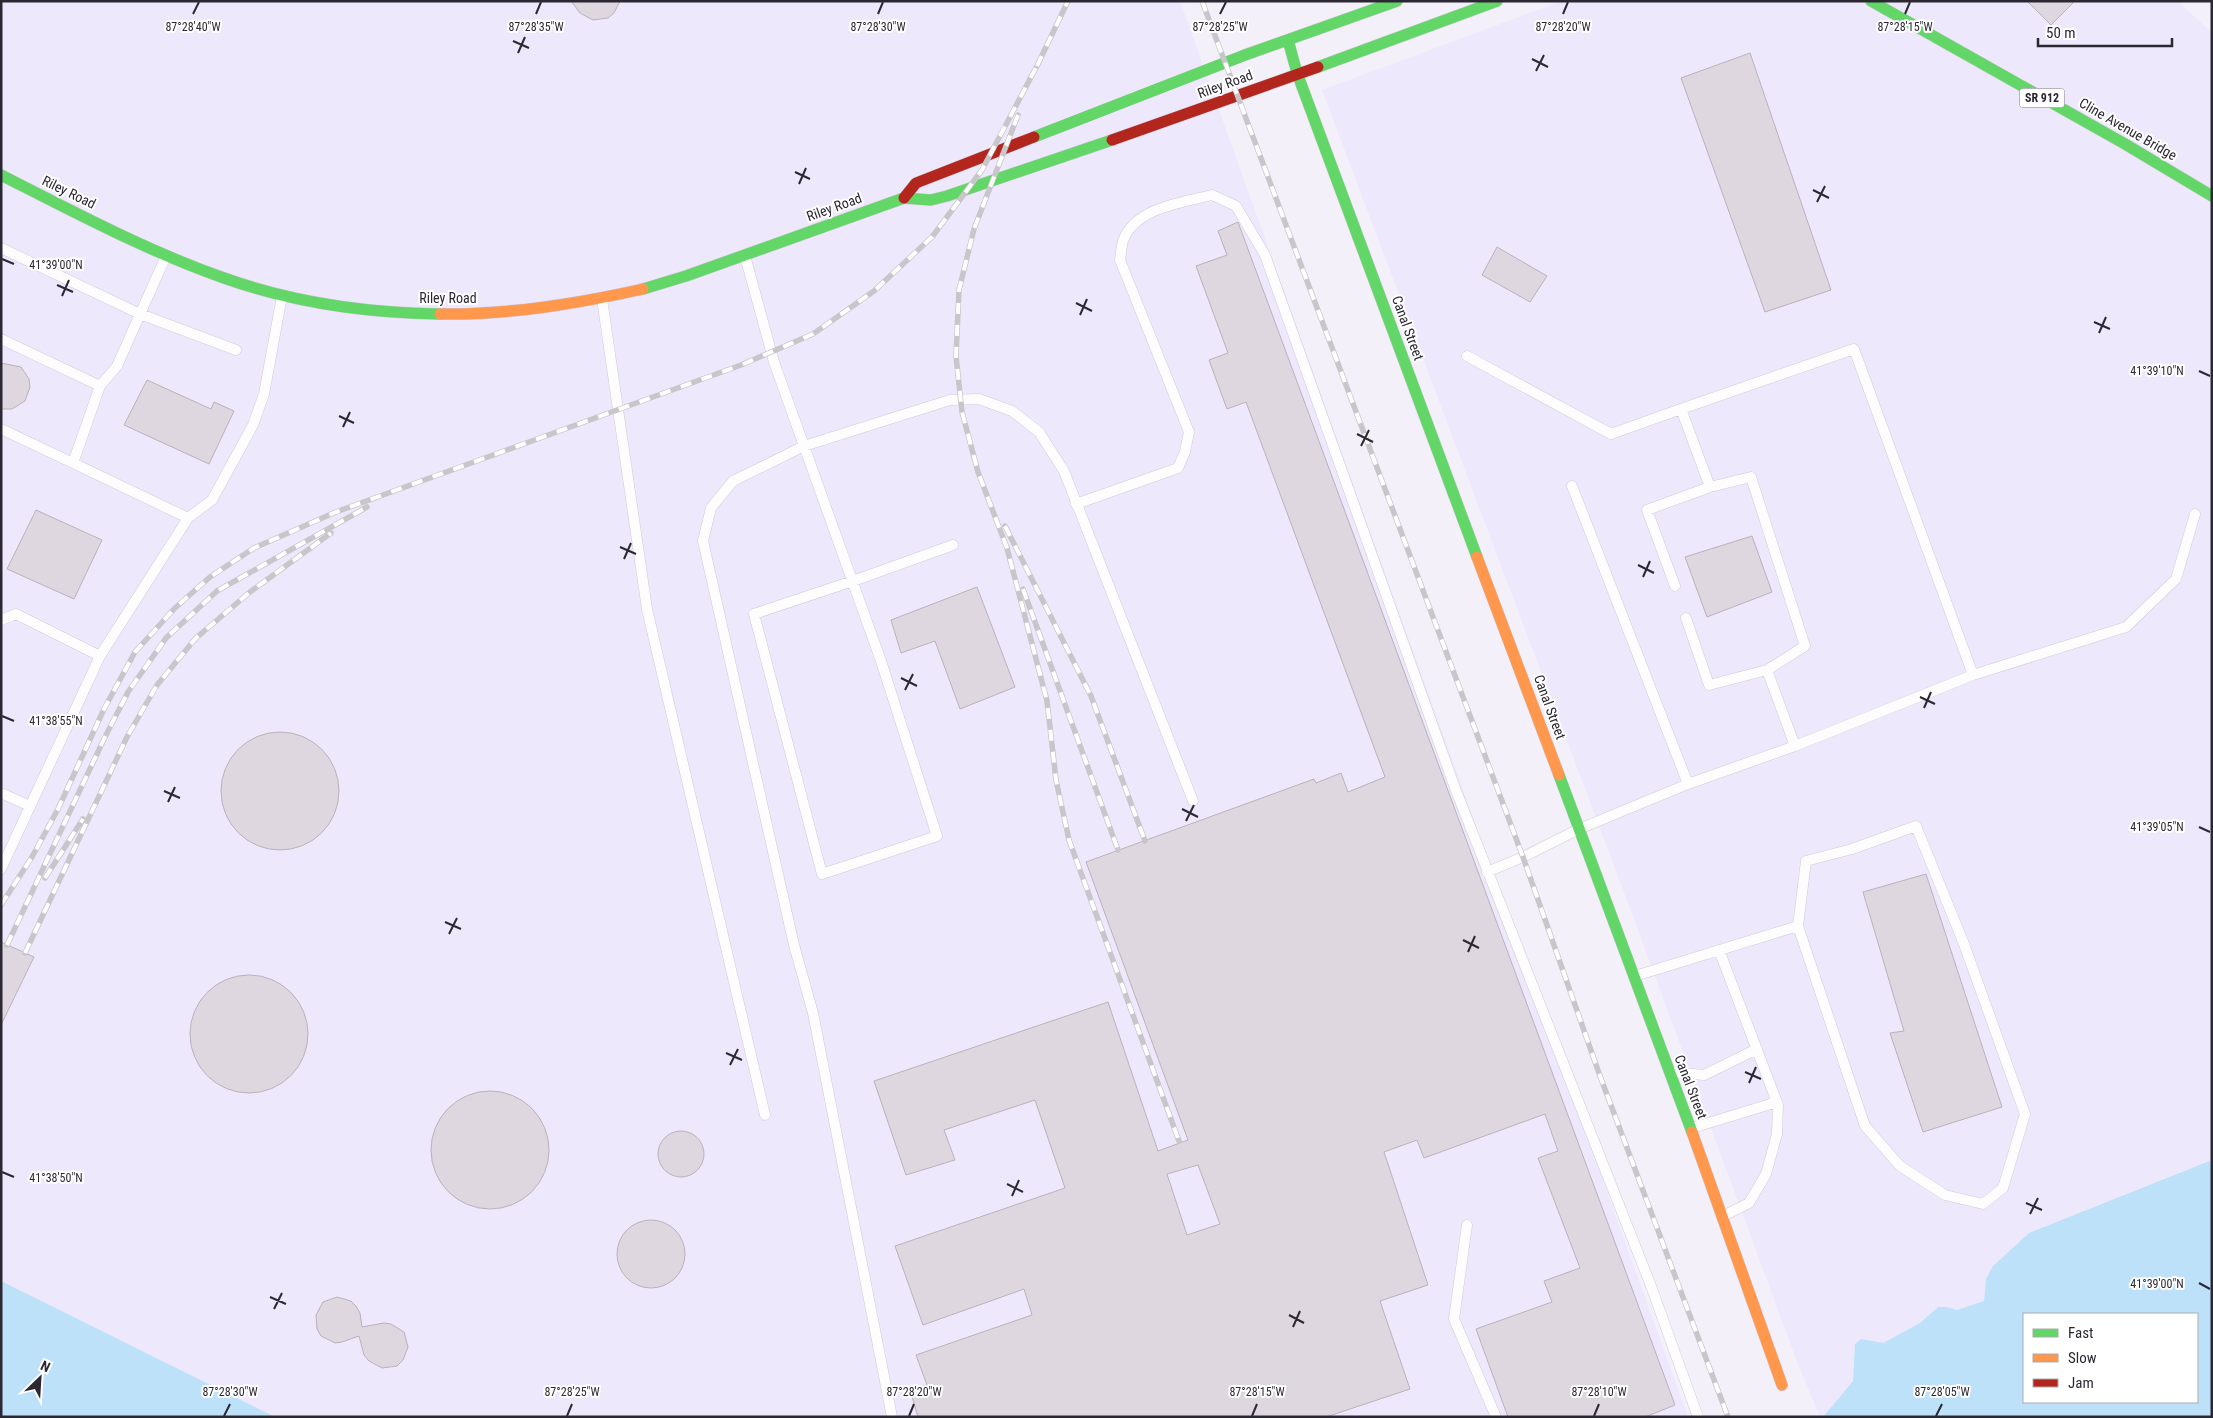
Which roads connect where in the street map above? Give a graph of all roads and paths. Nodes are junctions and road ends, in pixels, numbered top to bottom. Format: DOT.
graph roads {
  1 [pos="1397,1"];
  2 [pos="1497,1"];
  3 [pos="1871,1"];
  4 [pos="1288,40"];
  5 [pos="1298,73"];
  6 [pos="1,175"];
  7 [pos="2212,196"];
  8 [pos="904,198"];
  9 [pos="1,248"];
  10 [pos="166,255"];
  11 [pos="745,255"];
  12 [pos="282,295"];
  13 [pos="601,298"];
  14 [pos="140,314"];
  15 [pos="1,339"];
  16 [pos="236,350"];
  17 [pos="1467,356"];
  18 [pos="100,386"];
  19 [pos="1681,409"];
  20 [pos="1,429"];
  21 [pos="804,446"];
  22 [pos="74,464"];
  23 [pos="1572,486"];
  24 [pos="1710,487"];
  25 [pos="1076,504"];
  26 [pos="2194,514"];
  27 [pos="188,518"];
  28 [pos="953,545"];
  29 [pos="854,581"];
  30 [pos="1675,586"];
  31 [pos="1686,618"];
  32 [pos="1,620"];
  33 [pos="100,656"];
  34 [pos="1767,670"];
  35 [pos="1973,675"];
  36 [pos="1795,746"];
  37 [pos="1688,784"];
  38 [pos="1,793"];
  39 [pos="1193,801"];
  40 [pos="30,806"];
  41 [pos="1579,829"];
  42 [pos="1,869"];
  43 [pos="1487,872"];
  44 [pos="1798,926"];
  45 [pos="1719,950"];
  46 [pos="1634,976"];
  47 [pos="1757,1049"];
  48 [pos="1670,1072"];
  49 [pos="1777,1102"];
  50 [pos="766,1115"];
  51 [pos="1691,1129"];
  52 [pos="1723,1216"];
  53 [pos="1467,1225"];
  54 [pos="1782,1385"];
  55 [pos="892,1417"];
  56 [pos="1496,1417"];
  57 [pos="1698,1417"];
  1 -- 4 [label="main road, Riley Road"];
  2 -- 5 [label="main road, Riley Road"];
  3 -- 7 [label="main road, Cline Avenue Bridge / SR 912"];
  4 -- 5 [label="main road, Canal Street"];
  4 -- 8 [label="main road, Riley Road"];
  5 -- 8 [label="main road, Riley Road"];
  5 -- 41 [label="main road, Canal Street"];
  6 -- 10 [label="main road, Riley Road"];
  8 -- 11 [label="main road, Riley Road"];
  9 -- 14 [label="lane"];
  10 -- 12 [label="main road, Riley Road"];
  10 -- 14 [label="lane"];
  11 -- 13 [label="main road, Riley Road"];
  11 -- 21 [label="lane"];
  12 -- 13 [label="main road, Riley Road"];
  12 -- 27 [label="lane"];
  13 -- 50 [label="lane"];
  14 -- 16 [label="lane"];
  14 -- 18 [label="lane"];
  15 -- 18 [label="lane"];
  17 -- 19 [label="lane"];
  18 -- 22 [label="lane"];
  19 -- 24 [label="lane"];
  19 -- 35 [label="lane"];
  20 -- 22 [label="lane"];
  21 -- 25 [label="lane"];
  21 -- 29 [label="lane"];
  21 -- 55 [label="lane"];
  22 -- 27 [label="lane"];
  23 -- 37 [label="lane"];
  24 -- 30 [label="lane"];
  24 -- 34 [label="lane"];
  25 -- 39 [label="lane"];
  25 -- 43 [label="lane"];
  26 -- 35 [label="lane"];
  27 -- 33 [label="lane"];
  28 -- 29 [label="lane"];
  29 -- 29 [label="lane"];
  31 -- 34 [label="lane"];
  32 -- 33 [label="lane"];
  33 -- 40 [label="lane"];
  34 -- 36 [label="lane"];
  35 -- 36 [label="lane"];
  36 -- 37 [label="lane"];
  37 -- 41 [label="lane"];
  38 -- 40 [label="lane"];
  40 -- 42 [label="lane"];
  41 -- 43 [label="lane"];
  41 -- 46 [label="main road, Canal Street"];
  43 -- 57 [label="lane"];
  44 -- 44 [label="lane"];
  44 -- 45 [label="lane"];
  45 -- 46 [label="lane"];
  45 -- 47 [label="lane"];
  46 -- 48 [label="main road, Canal Street"];
  47 -- 48 [label="lane"];
  47 -- 49 [label="lane"];
  48 -- 51 [label="main road, Canal Street"];
  49 -- 51 [label="lane"];
  49 -- 52 [label="lane"];
  51 -- 52 [label="main road, Canal Street"];
  52 -- 54 [label="main road, Canal Street"];
  53 -- 56 [label="lane"];
}
